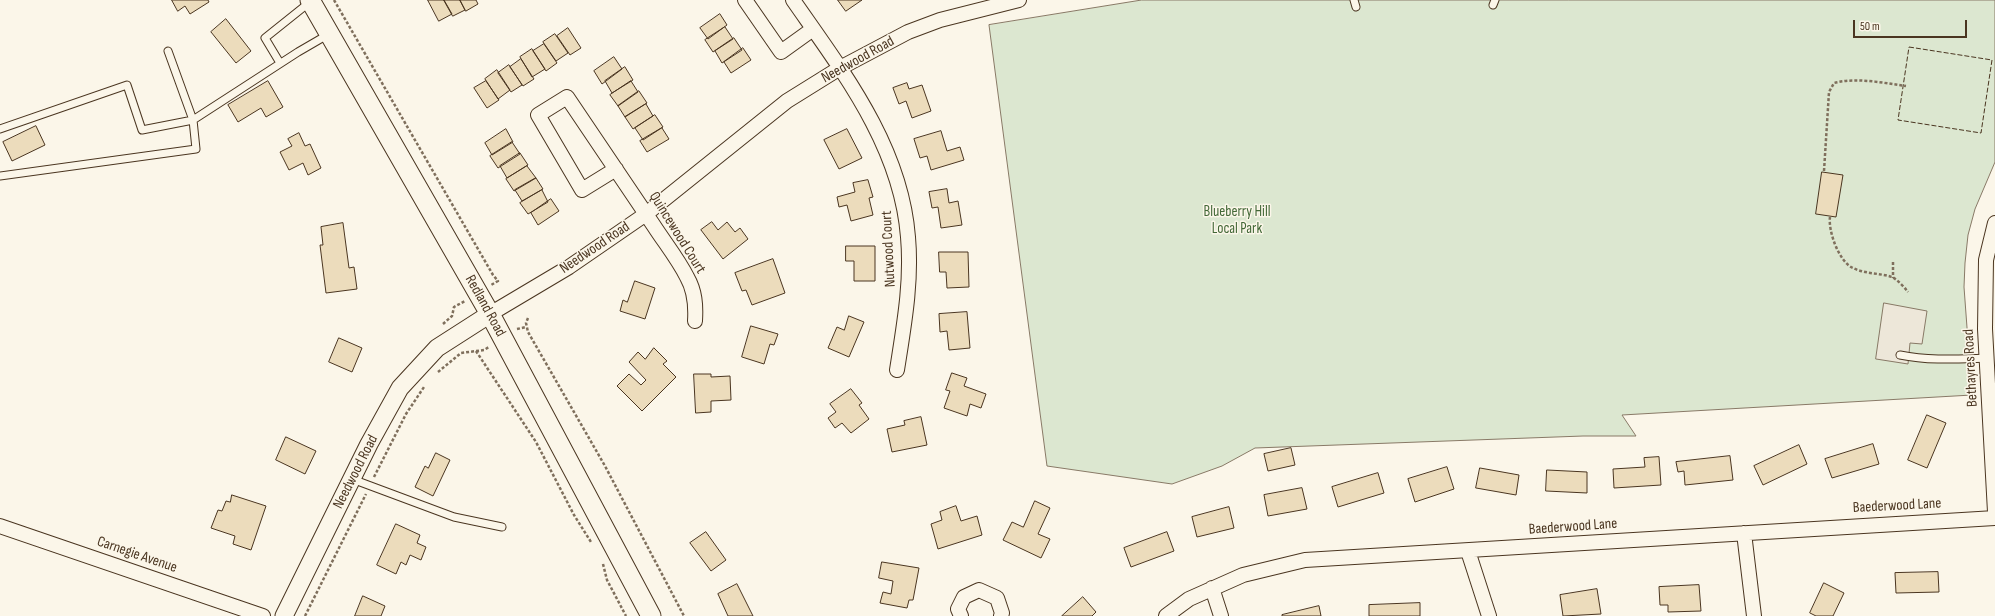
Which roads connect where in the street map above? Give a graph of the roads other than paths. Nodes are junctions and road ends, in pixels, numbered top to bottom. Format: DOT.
graph roads {
  1 [pos="745,0"];
  2 [pos="793,0"];
  3 [pos="1019,0"];
  4 [pos="310,1"];
  5 [pos="813,29"];
  6 [pos="329,34"];
  7 [pos="168,51"];
  8 [pos="280,63"];
  9 [pos="840,68"];
  10 [pos="193,120"];
  11 [pos="0,129"];
  12 [pos="616,169"];
  13 [pos="0,176"];
  14 [pos="646,214"];
  15 [pos="1995,223"];
  16 [pos="490,314"];
  17 [pos="695,321"];
  18 [pos="1900,355"];
  19 [pos="1987,358"];
  20 [pos="897,370"];
  21 [pos="352,479"];
  22 [pos="1995,512"];
  23 [pos="1995,518"];
  24 [pos="0,526"];
  25 [pos="502,527"];
  26 [pos="1744,532"];
  27 [pos="1468,551"];
  28 [pos="1212,588"];
  29 [pos="263,616"];
  30 [pos="284,616"];
  31 [pos="651,616"];
  32 [pos="960,616"];
  33 [pos="1001,616"];
  34 [pos="1166,616"];
  35 [pos="1221,616"];
  36 [pos="1489,616"];
  37 [pos="1754,616"];
  1 -- 5 [label="street"];
  2 -- 5 [label="street, Nutwood Court"];
  3 -- 9 [label="street, Needwood Road"];
  4 -- 6 [label="main road, Redland Road"];
  4 -- 8 [label="lane"];
  5 -- 9 [label="street, Nutwood Court"];
  6 -- 8 [label="lane"];
  6 -- 16 [label="main road, Redland Road"];
  7 -- 10 [label="lane"];
  8 -- 10 [label="lane"];
  9 -- 14 [label="street, Needwood Road"];
  9 -- 20 [label="street, Nutwood Court"];
  10 -- 11 [label="lane"];
  10 -- 13 [label="lane"];
  12 -- 12 [label="street, Quincewood Court"];
  12 -- 14 [label="street, Quincewood Court"];
  14 -- 16 [label="street, Needwood Road"];
  14 -- 17 [label="street, Quincewood Court"];
  15 -- 19 [label="street, Bethayres Road"];
  16 -- 21 [label="street, Needwood Road"];
  16 -- 31 [label="main road, Redland Road"];
  18 -- 19 [label="lane"];
  19 -- 22 [label="street, Bethayres Road"];
  21 -- 25 [label="lane"];
  21 -- 30 [label="street, Needwood Road"];
  23 -- 26 [label="street, Baederwood Lane"];
  24 -- 29 [label="street, Carnegie Avenue"];
  26 -- 27 [label="street, Baederwood Lane"];
  26 -- 37 [label="street"];
  27 -- 28 [label="street, Baederwood Lane"];
  27 -- 36 [label="street"];
  28 -- 34 [label="street, Baederwood Lane"];
  28 -- 35 [label="street"];
  32 -- 33 [label="street"];
}
